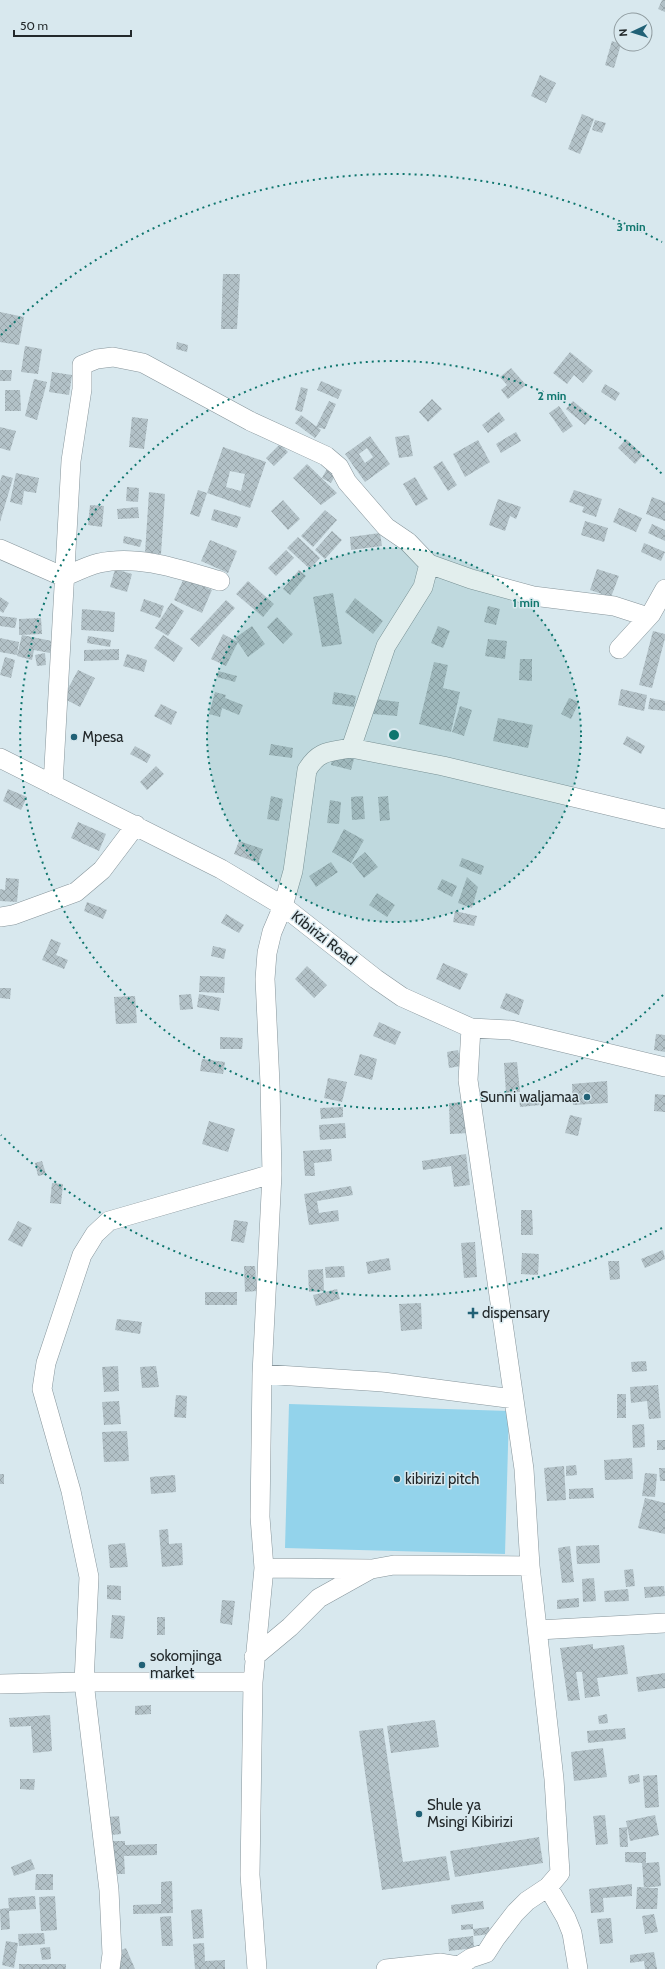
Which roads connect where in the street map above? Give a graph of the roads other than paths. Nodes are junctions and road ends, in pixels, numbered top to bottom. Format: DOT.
graph roads {
  1 [pos="0,549"];
  2 [pos="430,564"];
  3 [pos="64,577"];
  4 [pos="220,581"];
  5 [pos="665,589"];
  6 [pos="648,617"];
  7 [pos="619,649"];
  8 [pos="351,748"];
  9 [pos="0,758"];
  10 [pos="52,785"];
  11 [pos="665,820"];
  12 [pos="136,825"];
  13 [pos="283,906"];
  14 [pos="0,917"];
  15 [pos="471,1028"];
  16 [pos="665,1067"];
  17 [pos="272,1174"];
  18 [pos="262,1374"];
  19 [pos="514,1399"];
  20 [pos="530,1566"];
  21 [pos="264,1568"];
  22 [pos="372,1569"];
  23 [pos="665,1623"];
  24 [pos="538,1630"];
  25 [pos="254,1656"];
  26 [pos="84,1682"];
  27 [pos="253,1682"];
  28 [pos="0,1684"];
  29 [pos="548,1887"];
  30 [pos="110,1969"];
  31 [pos="257,1969"];
  32 [pos="386,1969"];
  33 [pos="578,1969"];
  1 -- 3 [label="street"];
  2 -- 3 [label="street"];
  2 -- 6 [label="street"];
  2 -- 8 [label="street"];
  3 -- 4 [label="street"];
  3 -- 10 [label="street"];
  5 -- 6 [label="street"];
  6 -- 7 [label="street"];
  8 -- 11 [label="street"];
  8 -- 13 [label="street"];
  9 -- 10 [label="street, Kibirizi Road"];
  10 -- 12 [label="street, Kibirizi Road"];
  12 -- 13 [label="street, Kibirizi Road"];
  12 -- 14 [label="street"];
  13 -- 15 [label="street, Kibirizi Road"];
  13 -- 17 [label="street"];
  15 -- 16 [label="street, Kibirizi Road"];
  15 -- 19 [label="street"];
  17 -- 18 [label="street"];
  17 -- 26 [label="street"];
  18 -- 19 [label="street"];
  18 -- 21 [label="street"];
  19 -- 20 [label="street"];
  20 -- 22 [label="street"];
  20 -- 24 [label="street"];
  21 -- 22 [label="street"];
  21 -- 25 [label="street"];
  22 -- 25 [label="street"];
  23 -- 24 [label="street"];
  24 -- 29 [label="street"];
  25 -- 27 [label="street"];
  26 -- 27 [label="street"];
  26 -- 28 [label="street"];
  26 -- 30 [label="street"];
  27 -- 31 [label="street"];
  29 -- 32 [label="street"];
  29 -- 33 [label="street"];
}
